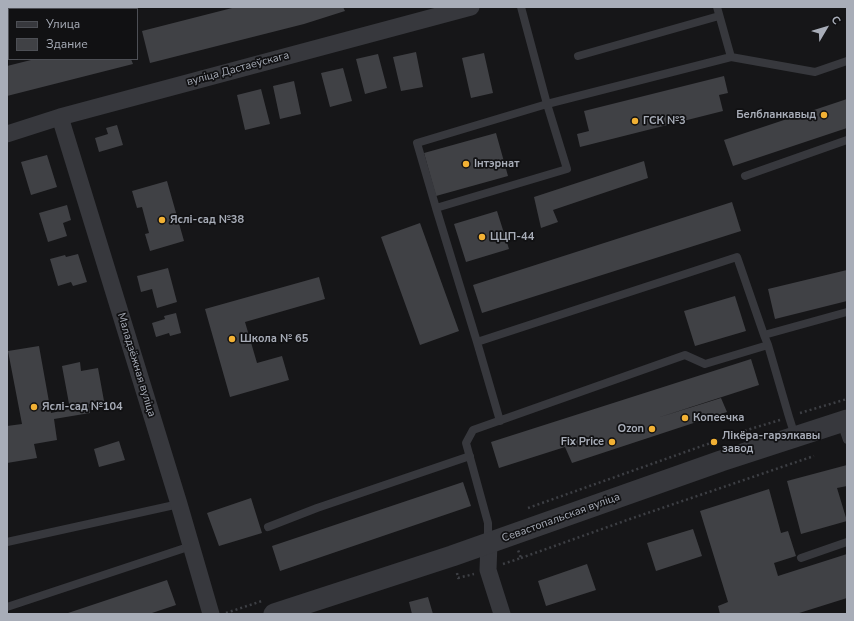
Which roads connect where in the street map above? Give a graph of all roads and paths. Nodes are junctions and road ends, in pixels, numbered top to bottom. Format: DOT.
graph roads {
  1 [pos="470,7"];
  2 [pos="521,7"];
  3 [pos="717,7"];
  4 [pos="719,16"];
  5 [pos="578,56"];
  6 [pos="731,57"];
  7 [pos="847,61"];
  8 [pos="547,104"];
  9 [pos="60,117"];
  10 [pos="7,134"];
  11 [pos="847,140"];
  12 [pos="745,176"];
  13 [pos="436,208"];
  14 [pos="847,312"];
  15 [pos="764,335"];
  16 [pos="477,342"];
  17 [pos="768,345"];
  18 [pos="847,399"];
  19 [pos="500,421"];
  20 [pos="792,427"];
  21 [pos="845,427"];
  22 [pos="470,456"];
  23 [pos="814,456"];
  24 [pos="179,504"];
  25 [pos="522,510"];
  26 [pos="268,527"];
  27 [pos="7,542"];
  28 [pos="847,542"];
  29 [pos="488,543"];
  30 [pos="191,546"];
  31 [pos="521,558"];
  32 [pos="801,558"];
  33 [pos="7,608"];
  34 [pos="211,614"];
  35 [pos="274,614"];
  36 [pos="502,614"];
  1 -- 9 [label="street, вуліца Дастаеўскага"];
  2 -- 8 [label="lane"];
  3 -- 4 [label="lane"];
  4 -- 5 [label="lane"];
  4 -- 6 [label="lane"];
  6 -- 7 [label="lane"];
  6 -- 8 [label="lane"];
  8 -- 13 [label="lane"];
  8 -- 13 [label="lane"];
  9 -- 10 [label="street, вуліца Дастаеўскага"];
  9 -- 24 [label="street, Маладзёжная вуліца"];
  11 -- 12 [label="lane"];
  13 -- 16 [label="lane"];
  14 -- 15 [label="lane"];
  15 -- 16 [label="lane"];
  15 -- 17 [label="lane"];
  16 -- 19 [label="lane"];
  17 -- 19 [label="lane"];
  17 -- 20 [label="lane"];
  18 -- 20 [label="path"];
  19 -- 22 [label="lane"];
  20 -- 21 [label="street, Севастопальская вуліца"];
  20 -- 25 [label="path"];
  20 -- 29 [label="street, Севастопальская вуліца"];
  22 -- 26 [label="lane"];
  22 -- 29 [label="lane"];
  23 -- 31 [label="path"];
  24 -- 27 [label="lane"];
  24 -- 30 [label="street, Маладзёжная вуліца"];
  28 -- 32 [label="lane"];
  29 -- 35 [label="street, Севастопальская вуліца"];
  29 -- 36 [label="street"];
  30 -- 33 [label="lane"];
  30 -- 34 [label="street, Маладзёжная вуліца"];
}
